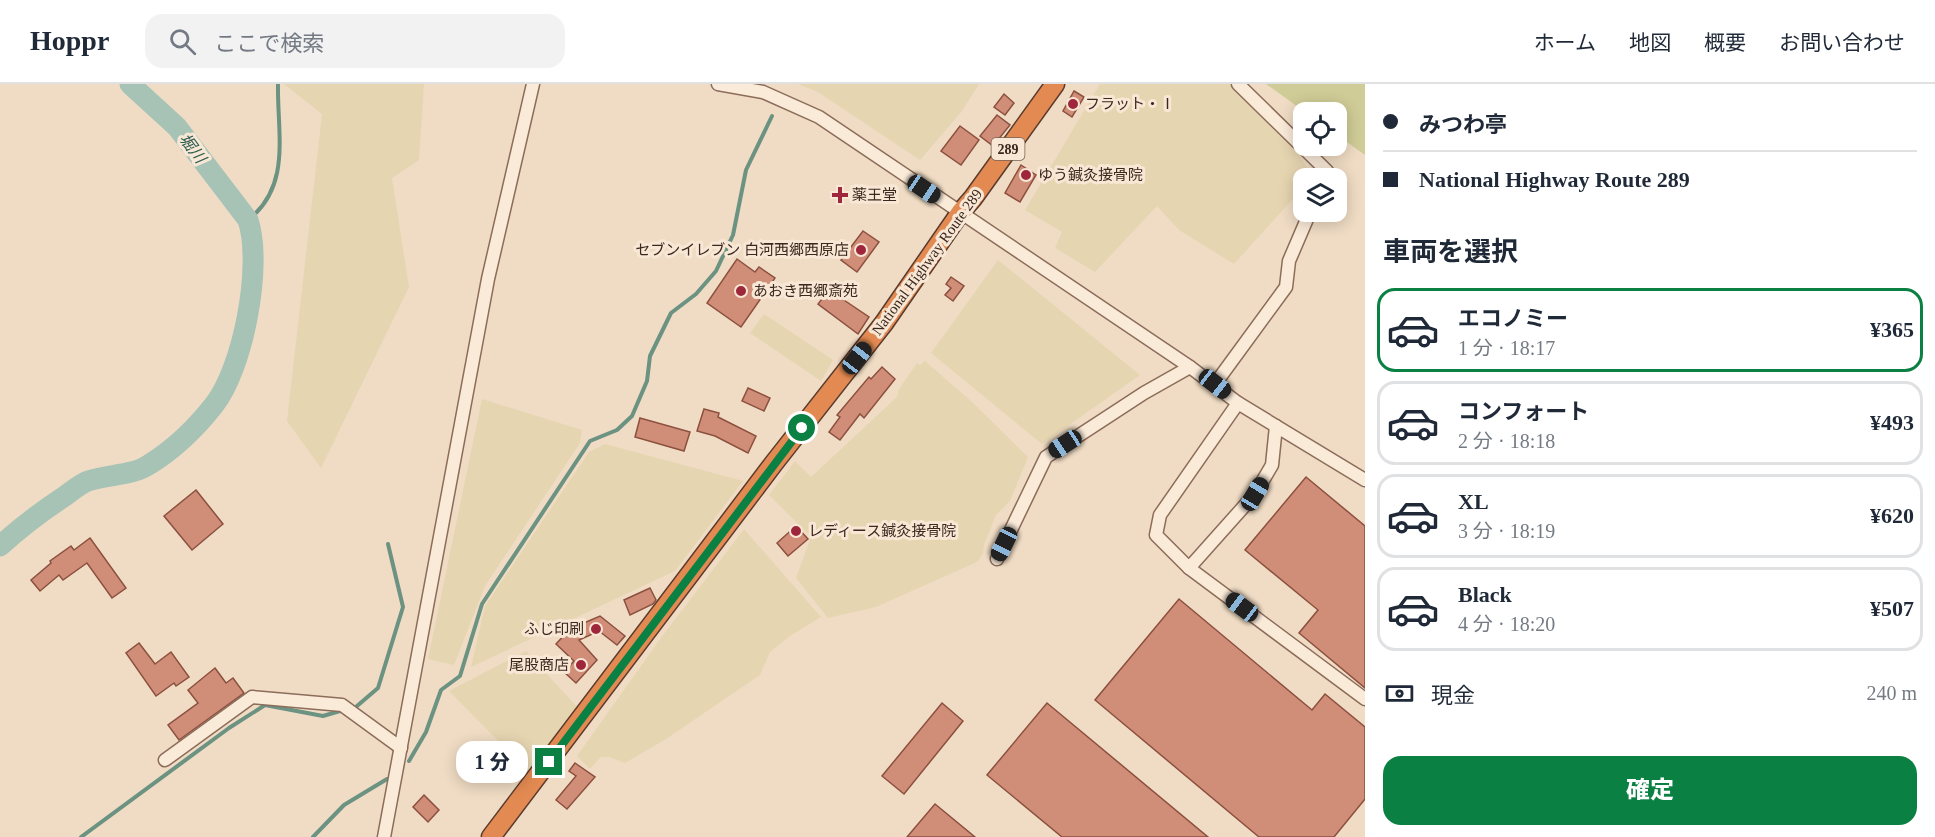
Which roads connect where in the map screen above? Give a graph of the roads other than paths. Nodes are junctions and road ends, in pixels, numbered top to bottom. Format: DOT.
graph roads {
  1 [pos="533,84"];
  2 [pos="718,84"];
  3 [pos="1054,84"];
  4 [pos="1238,84"];
  5 [pos="1325,168"];
  6 [pos="960,213"];
  7 [pos="1306,222"];
  8 [pos="1190,368"];
  9 [pos="1215,384"];
  10 [pos="1238,403"];
  11 [pos="1276,426"];
  12 [pos="1365,480"];
  13 [pos="997,559"];
  14 [pos="1189,568"];
  15 [pos="1365,699"];
  16 [pos="401,748"];
  17 [pos="165,760"];
  18 [pos="384,837"];
  19 [pos="491,837"];
  1 -- 16 [label="street"];
  2 -- 6 [label="street"];
  3 -- 6 [label="highway, National Highway Route 289 / 289"];
  4 -- 5 [label="street"];
  6 -- 8 [label="street"];
  6 -- 19 [label="highway, National Highway Route 289 / 289"];
  7 -- 9 [label="street"];
  8 -- 9 [label="street"];
  8 -- 13 [label="street"];
  9 -- 10 [label="street"];
  10 -- 11 [label="street"];
  10 -- 14 [label="street"];
  11 -- 12 [label="street"];
  11 -- 14 [label="street"];
  14 -- 15 [label="street"];
  16 -- 17 [label="street"];
  16 -- 18 [label="street"];
}
